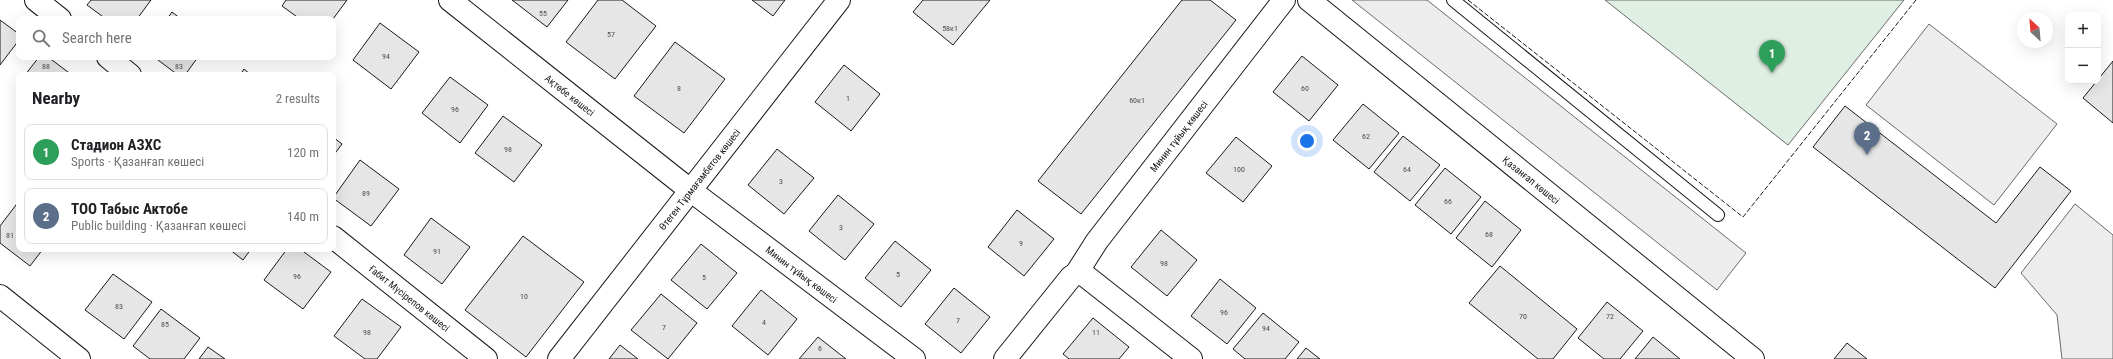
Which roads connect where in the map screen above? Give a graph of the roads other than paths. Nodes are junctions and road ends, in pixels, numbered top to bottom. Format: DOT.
graph roads {
  1 [pos="36,0"];
  2 [pos="450,0"];
  3 [pos="839,0"];
  4 [pos="1284,0"];
  5 [pos="1309,0"];
  6 [pos="1453,0"];
  7 [pos="56,16"];
  8 [pos="112,60"];
  9 [pos="126,72"];
  10 [pos="690,190"];
  11 [pos="1718,215"];
  12 [pos="336,239"];
  13 [pos="1076,274"];
  14 [pos="0,296"];
  15 [pos="79,359"];
  16 [pos="486,359"];
  17 [pos="559,359"];
  18 [pos="914,359"];
  19 [pos="1005,359"];
  20 [pos="1191,359"];
  21 [pos="1753,359"];
  1 -- 7 [label="street"];
  2 -- 10 [label="street, Ақтөбе көшесі"];
  3 -- 10 [label="street, Өтеген Тұрмағамбетов көшесі"];
  4 -- 13 [label="street, Минин тұйық көшесі"];
  5 -- 21 [label="street, Қазанғап көшесі"];
  6 -- 11 [label="lane"];
  8 -- 9 [label="street"];
  10 -- 17 [label="street, Өтеген Тұрмағамбетов көшесі"];
  10 -- 18 [label="street, Минин тұйық көшесі"];
  12 -- 16 [label="street, Ғабит Мүсірепов көшесі"];
  13 -- 19 [label="street, Минин тұйық көшесі"];
  13 -- 20 [label="street"];
  14 -- 15 [label="street"];
}
